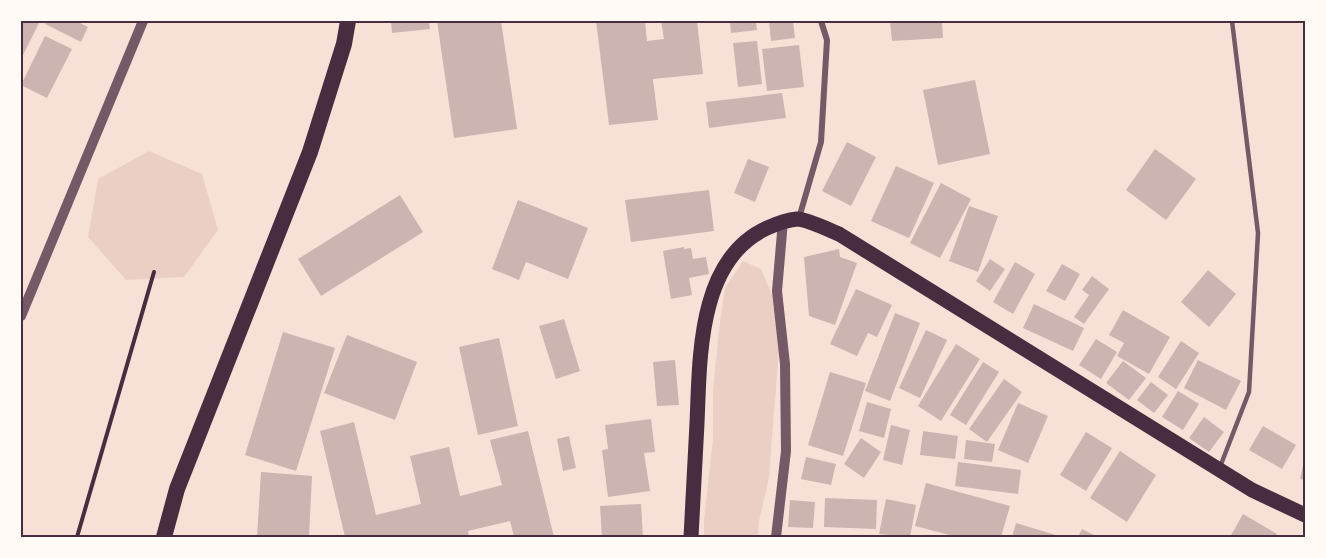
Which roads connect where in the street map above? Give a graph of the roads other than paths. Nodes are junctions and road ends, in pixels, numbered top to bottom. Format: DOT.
graph roads {
  1 [pos="143,21"];
  2 [pos="348,21"];
  3 [pos="821,21"];
  4 [pos="1232,21"];
  5 [pos="799,219"];
  6 [pos="783,221"];
  7 [pos="21,316"];
  8 [pos="1219,470"];
  9 [pos="1305,515"];
  10 [pos="164,537"];
  11 [pos="691,537"];
  12 [pos="776,537"];
  1 -- 7 [label="street"];
  2 -- 10 [label="highway"];
  3 -- 5 [label="street"];
  4 -- 8 [label="lane"];
  5 -- 6 [label="main road"];
  5 -- 8 [label="main road"];
  6 -- 11 [label="main road"];
  6 -- 12 [label="street"];
  8 -- 9 [label="main road"];
}
